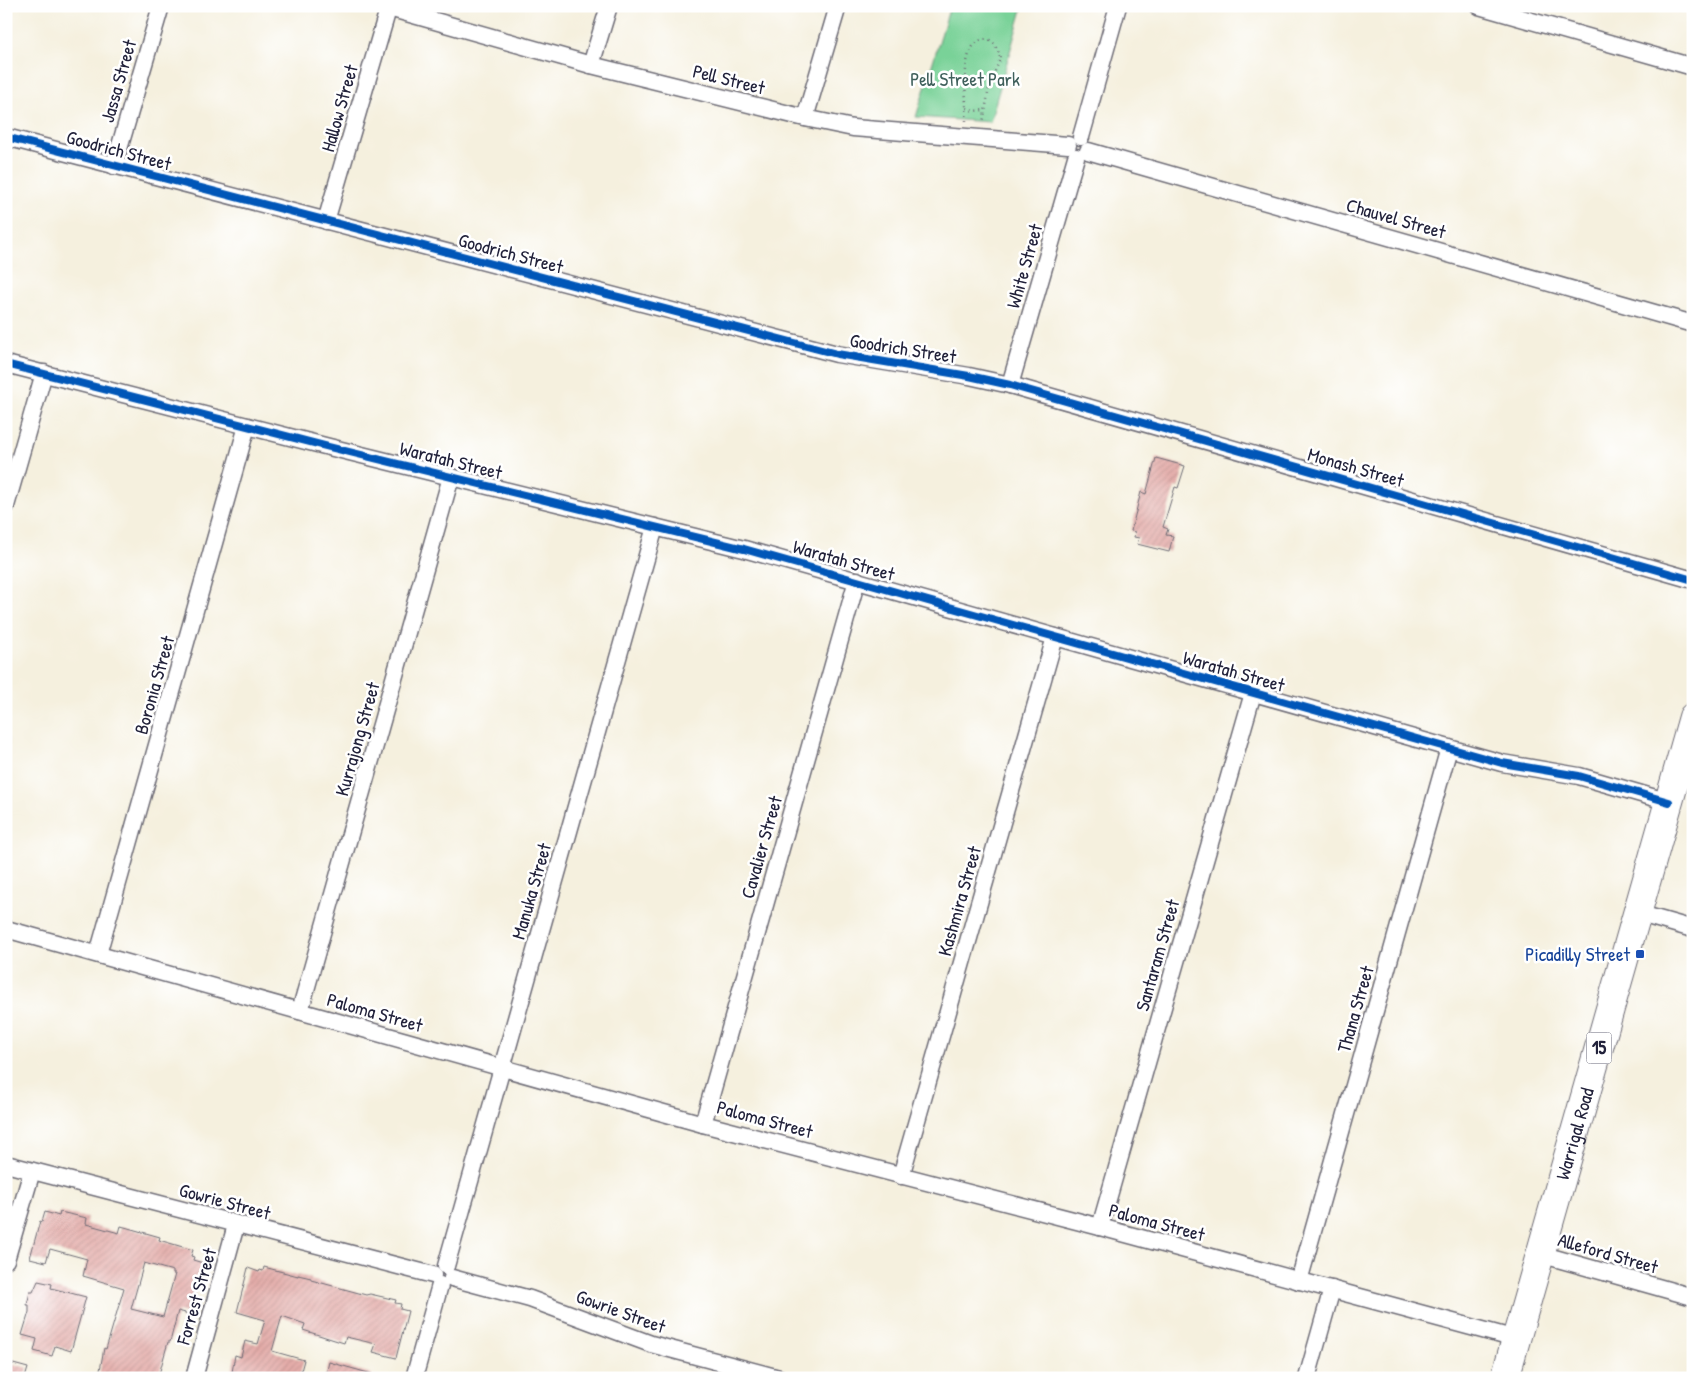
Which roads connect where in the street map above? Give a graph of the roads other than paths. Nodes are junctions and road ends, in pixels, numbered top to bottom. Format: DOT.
graph roads {
  1 [pos="160,6"];
  2 [pos="609,6"];
  3 [pos="838,6"];
  4 [pos="1118,6"];
  5 [pos="1479,6"];
  6 [pos="389,7"];
  7 [pos="591,66"];
  8 [pos="1693,67"];
  9 [pos="805,118"];
  10 [pos="6,137"];
  11 [pos="1078,148"];
  12 [pos="114,166"];
  13 [pos="326,221"];
  14 [pos="1693,324"];
  15 [pos="6,364"];
  16 [pos="44,373"];
  17 [pos="1010,385"];
  18 [pos="247,426"];
  19 [pos="452,477"];
  20 [pos="6,506"];
  21 [pos="655,527"];
  22 [pos="857,580"];
  23 [pos="1693,580"];
  24 [pos="1054,637"];
  25 [pos="1253,693"];
  26 [pos="1693,717"];
  27 [pos="1450,748"];
  28 [pos="1669,802"];
  29 [pos="1637,913"];
  30 [pos="6,929"];
  31 [pos="1693,929"];
  32 [pos="98,954"];
  33 [pos="300,1011"];
  34 [pos="502,1068"];
  35 [pos="703,1124"];
  36 [pos="6,1164"];
  37 [pos="32,1171"];
  38 [pos="901,1176"];
  39 [pos="236,1225"];
  40 [pos="1100,1227"];
  41 [pos="1540,1254"];
  42 [pos="6,1260"];
  43 [pos="443,1276"];
  44 [pos="1299,1281"];
  45 [pos="1332,1289"];
  46 [pos="1693,1297"];
  47 [pos="1516,1339"];
  48 [pos="194,1378"];
  49 [pos="414,1378"];
  50 [pos="778,1378"];
  51 [pos="1307,1378"];
  52 [pos="1505,1378"];
  1 -- 12 [label="street, Jassa Street"];
  2 -- 7 [label="street"];
  3 -- 9 [label="street"];
  4 -- 11 [label="street, White Street"];
  5 -- 8 [label="street"];
  6 -- 7 [label="street, Pell Street"];
  6 -- 13 [label="street, Hallow Street"];
  7 -- 9 [label="street, Pell Street"];
  9 -- 11 [label="street, Pell Street"];
  10 -- 12 [label="street, Goodrich Street"];
  11 -- 14 [label="street, Chauvel Street"];
  11 -- 17 [label="street, White Street"];
  12 -- 13 [label="street, Goodrich Street"];
  13 -- 17 [label="street, Goodrich Street"];
  15 -- 16 [label="street, Waratah Street"];
  16 -- 18 [label="street, Waratah Street"];
  16 -- 20 [label="street"];
  17 -- 23 [label="street, Monash Street"];
  18 -- 19 [label="street, Waratah Street"];
  18 -- 32 [label="street, Boronia Street"];
  19 -- 21 [label="street, Waratah Street"];
  19 -- 33 [label="street, Kurrajong Street"];
  21 -- 22 [label="street, Waratah Street"];
  21 -- 34 [label="street, Manuka Street"];
  22 -- 24 [label="street, Waratah Street"];
  22 -- 35 [label="street, Cavalier Street"];
  24 -- 25 [label="street, Waratah Street"];
  24 -- 38 [label="street, Kashmira Street"];
  25 -- 27 [label="street, Waratah Street"];
  25 -- 40 [label="street, Santaram Street"];
  26 -- 28 [label="highway, Warrigal Road / 15"];
  27 -- 28 [label="street, Waratah Street"];
  27 -- 44 [label="street, Thana Street"];
  28 -- 29 [label="highway, Warrigal Road / 15"];
  29 -- 31 [label="street"];
  29 -- 41 [label="highway, Warrigal Road / 15"];
  30 -- 32 [label="street, Paloma Street"];
  32 -- 33 [label="street, Paloma Street"];
  33 -- 34 [label="street, Paloma Street"];
  34 -- 35 [label="street, Paloma Street"];
  34 -- 43 [label="street, Manuka Street"];
  35 -- 38 [label="street, Paloma Street"];
  36 -- 37 [label="street, Gowrie Street"];
  37 -- 39 [label="street, Gowrie Street"];
  37 -- 42 [label="street"];
  38 -- 40 [label="street, Paloma Street"];
  39 -- 43 [label="street, Gowrie Street"];
  39 -- 48 [label="street, Forrest Street"];
  40 -- 44 [label="street, Paloma Street"];
  41 -- 46 [label="street, Alleford Street"];
  41 -- 47 [label="highway, Warrigal Road / 15"];
  43 -- 49 [label="street, Manuka Street"];
  43 -- 50 [label="street, Gowrie Street"];
  44 -- 45 [label="street, Paloma Street"];
  45 -- 47 [label="street, Paloma Street"];
  45 -- 51 [label="street"];
  47 -- 52 [label="highway, Warrigal Road / 15"];
}
